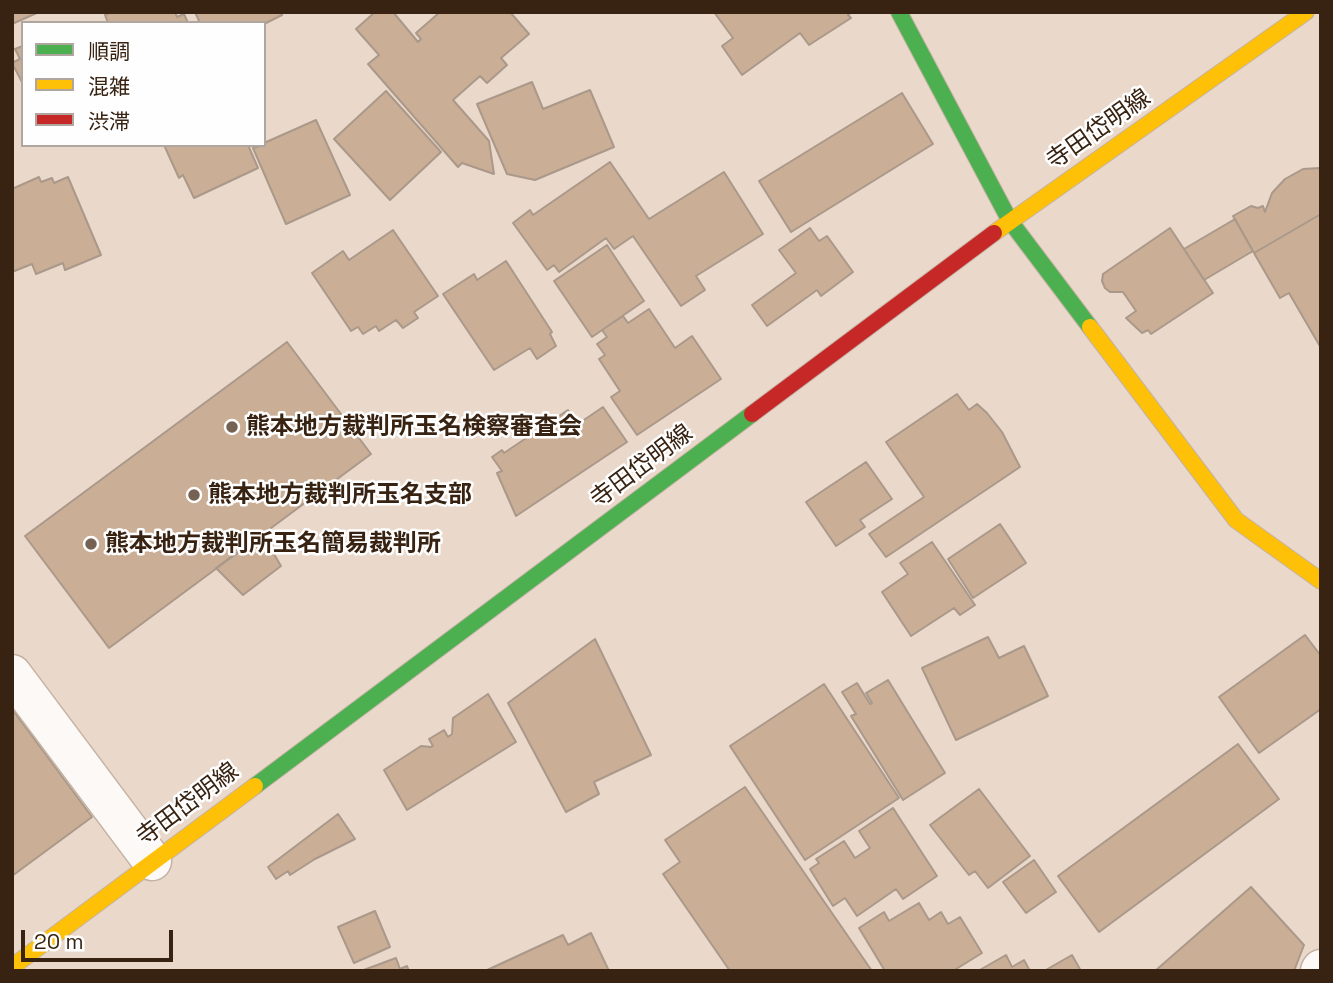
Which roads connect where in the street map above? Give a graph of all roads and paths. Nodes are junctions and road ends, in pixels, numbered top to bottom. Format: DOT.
graph roads {
  1 [pos="899,12"];
  2 [pos="1306,12"];
  3 [pos="1010,221"];
  4 [pos="1321,581"];
  5 [pos="12,674"];
  6 [pos="152,861"];
  7 [pos="12,967"];
  1 -- 3 [label="main road"];
  2 -- 3 [label="main road, 寺田岱明線"];
  3 -- 4 [label="main road"];
  3 -- 6 [label="main road, 寺田岱明線"];
  5 -- 6 [label="street"];
  6 -- 7 [label="main road, 寺田岱明線"];
}
